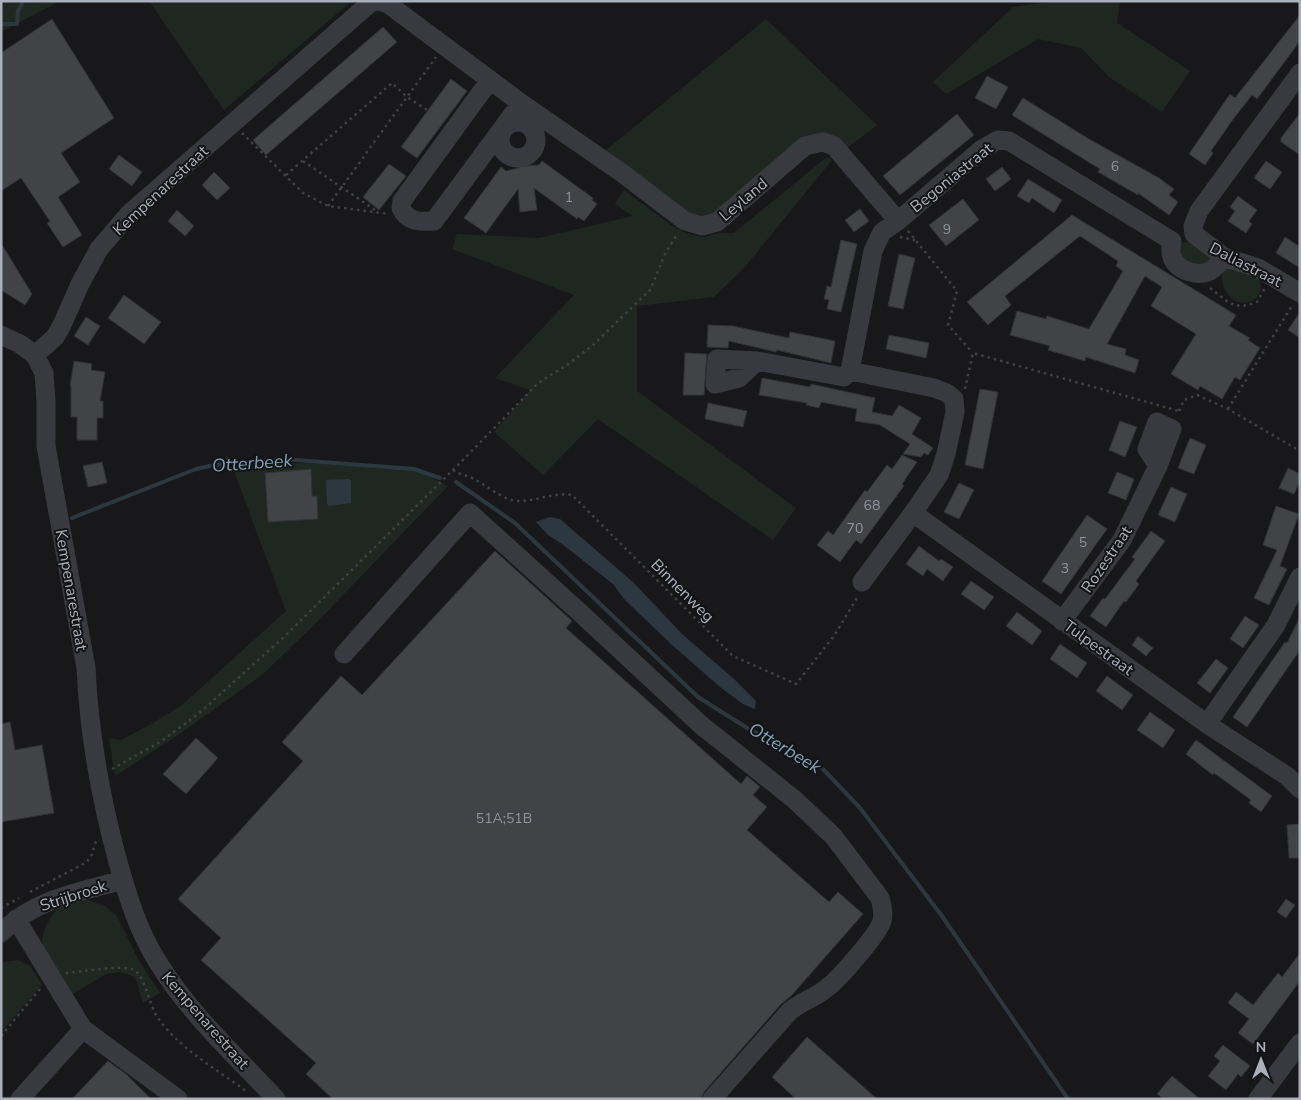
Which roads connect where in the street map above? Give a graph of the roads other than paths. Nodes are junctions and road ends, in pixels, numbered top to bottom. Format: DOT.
graph roads {
  1 [pos="378,1"];
  2 [pos="1300,73"];
  3 [pos="490,80"];
  4 [pos="522,103"];
  5 [pos="898,221"];
  6 [pos="1194,234"];
  7 [pos="1172,241"];
  8 [pos="1224,257"];
  9 [pos="1300,293"];
  10 [pos="1,335"];
  11 [pos="36,355"];
  12 [pos="758,361"];
  13 [pos="850,371"];
  14 [pos="1158,466"];
  15 [pos="913,513"];
  16 [pos="1300,577"];
  17 [pos="862,582"];
  18 [pos="1062,621"];
  19 [pos="344,654"];
  20 [pos="86,668"];
  21 [pos="1207,724"];
  22 [pos="1295,780"];
  23 [pos="123,880"];
  24 [pos="9,913"];
  25 [pos="1,933"];
  26 [pos="83,1029"];
  27 [pos="1300,1043"];
  28 [pos="20,1099"];
  29 [pos="178,1099"];
  30 [pos="276,1099"];
  31 [pos="712,1099"];
  32 [pos="1258,1099"];
  1 -- 3 [label="street, Leyland"];
  1 -- 11 [label="street, Kempenarestraat"];
  2 -- 6 [label="street"];
  3 -- 4 [label="street, Leyland"];
  3 -- 4 [label="street"];
  4 -- 5 [label="street, Leyland"];
  5 -- 7 [label="street, Begoniastraat"];
  5 -- 13 [label="street, Begoniastraat"];
  6 -- 7 [label="street"];
  6 -- 8 [label="street, Daliastraat"];
  7 -- 8 [label="street"];
  8 -- 9 [label="street, Daliastraat"];
  10 -- 11 [label="street"];
  11 -- 20 [label="street, Kempenarestraat"];
  12 -- 13 [label="street"];
  13 -- 15 [label="street"];
  14 -- 18 [label="street, Rozestraat"];
  15 -- 17 [label="street"];
  15 -- 18 [label="street, Tulpestraat"];
  16 -- 21 [label="street"];
  18 -- 21 [label="street, Tulpestraat"];
  19 -- 31 [label="street"];
  20 -- 23 [label="street, Kempenarestraat"];
  20 -- 23 [label="street, Kempenarestraat"];
  21 -- 22 [label="street, Tulpestraat"];
  23 -- 24 [label="street, Strijbroek"];
  23 -- 30 [label="street, Kempenarestraat"];
  24 -- 25 [label="street, Strijbroek"];
  24 -- 26 [label="street"];
  26 -- 28 [label="street"];
  26 -- 29 [label="street"];
  27 -- 32 [label="street"];
}
